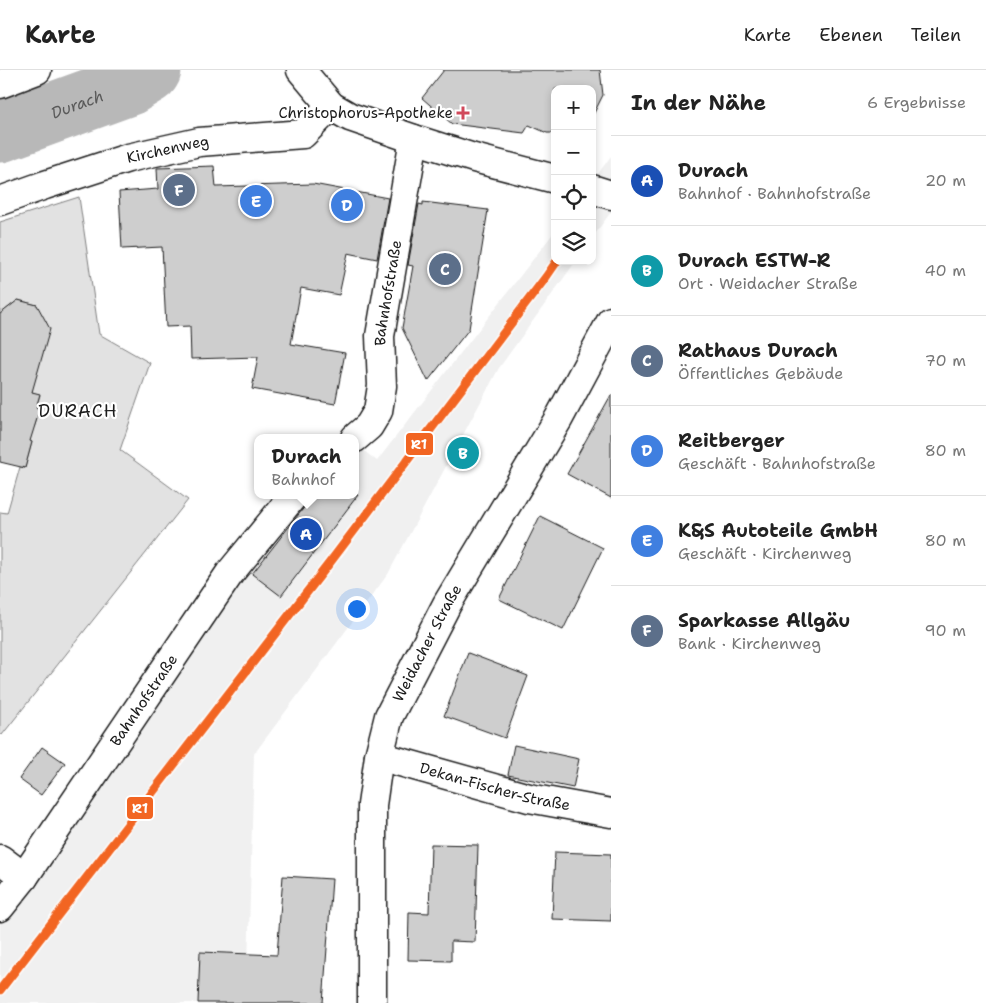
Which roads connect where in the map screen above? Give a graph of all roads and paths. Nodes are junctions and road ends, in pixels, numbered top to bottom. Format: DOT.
graph roads {
  1 [pos="37,70"];
  2 [pos="301,70"];
  3 [pos="0,84"];
  4 [pos="331,106"];
  5 [pos="414,139"];
  6 [pos="551,178"];
  7 [pos="596,189"];
  8 [pos="611,195"];
  9 [pos="0,201"];
  10 [pos="611,321"];
  11 [pos="359,435"];
  12 [pos="291,499"];
  13 [pos="379,756"];
  14 [pos="611,813"];
  15 [pos="0,859"];
  16 [pos="24,877"];
  17 [pos="0,907"];
  18 [pos="372,1003"];
  1 -- 3 [label="street"];
  2 -- 4 [label="street"];
  4 -- 5 [label="street"];
  4 -- 9 [label="street, Kirchenweg"];
  5 -- 6 [label="street"];
  5 -- 11 [label="street, Bahnhofstraße"];
  7 -- 8 [label="street"];
  10 -- 13 [label="street, Weidacher Straße"];
  12 -- 16 [label="street, Bahnhofstraße"];
  13 -- 14 [label="street, Dekan-Fischer-Straße"];
  13 -- 18 [label="street, Weidacher Straße"];
  15 -- 16 [label="street"];
  16 -- 17 [label="street, Bahnhofstraße"];
}
